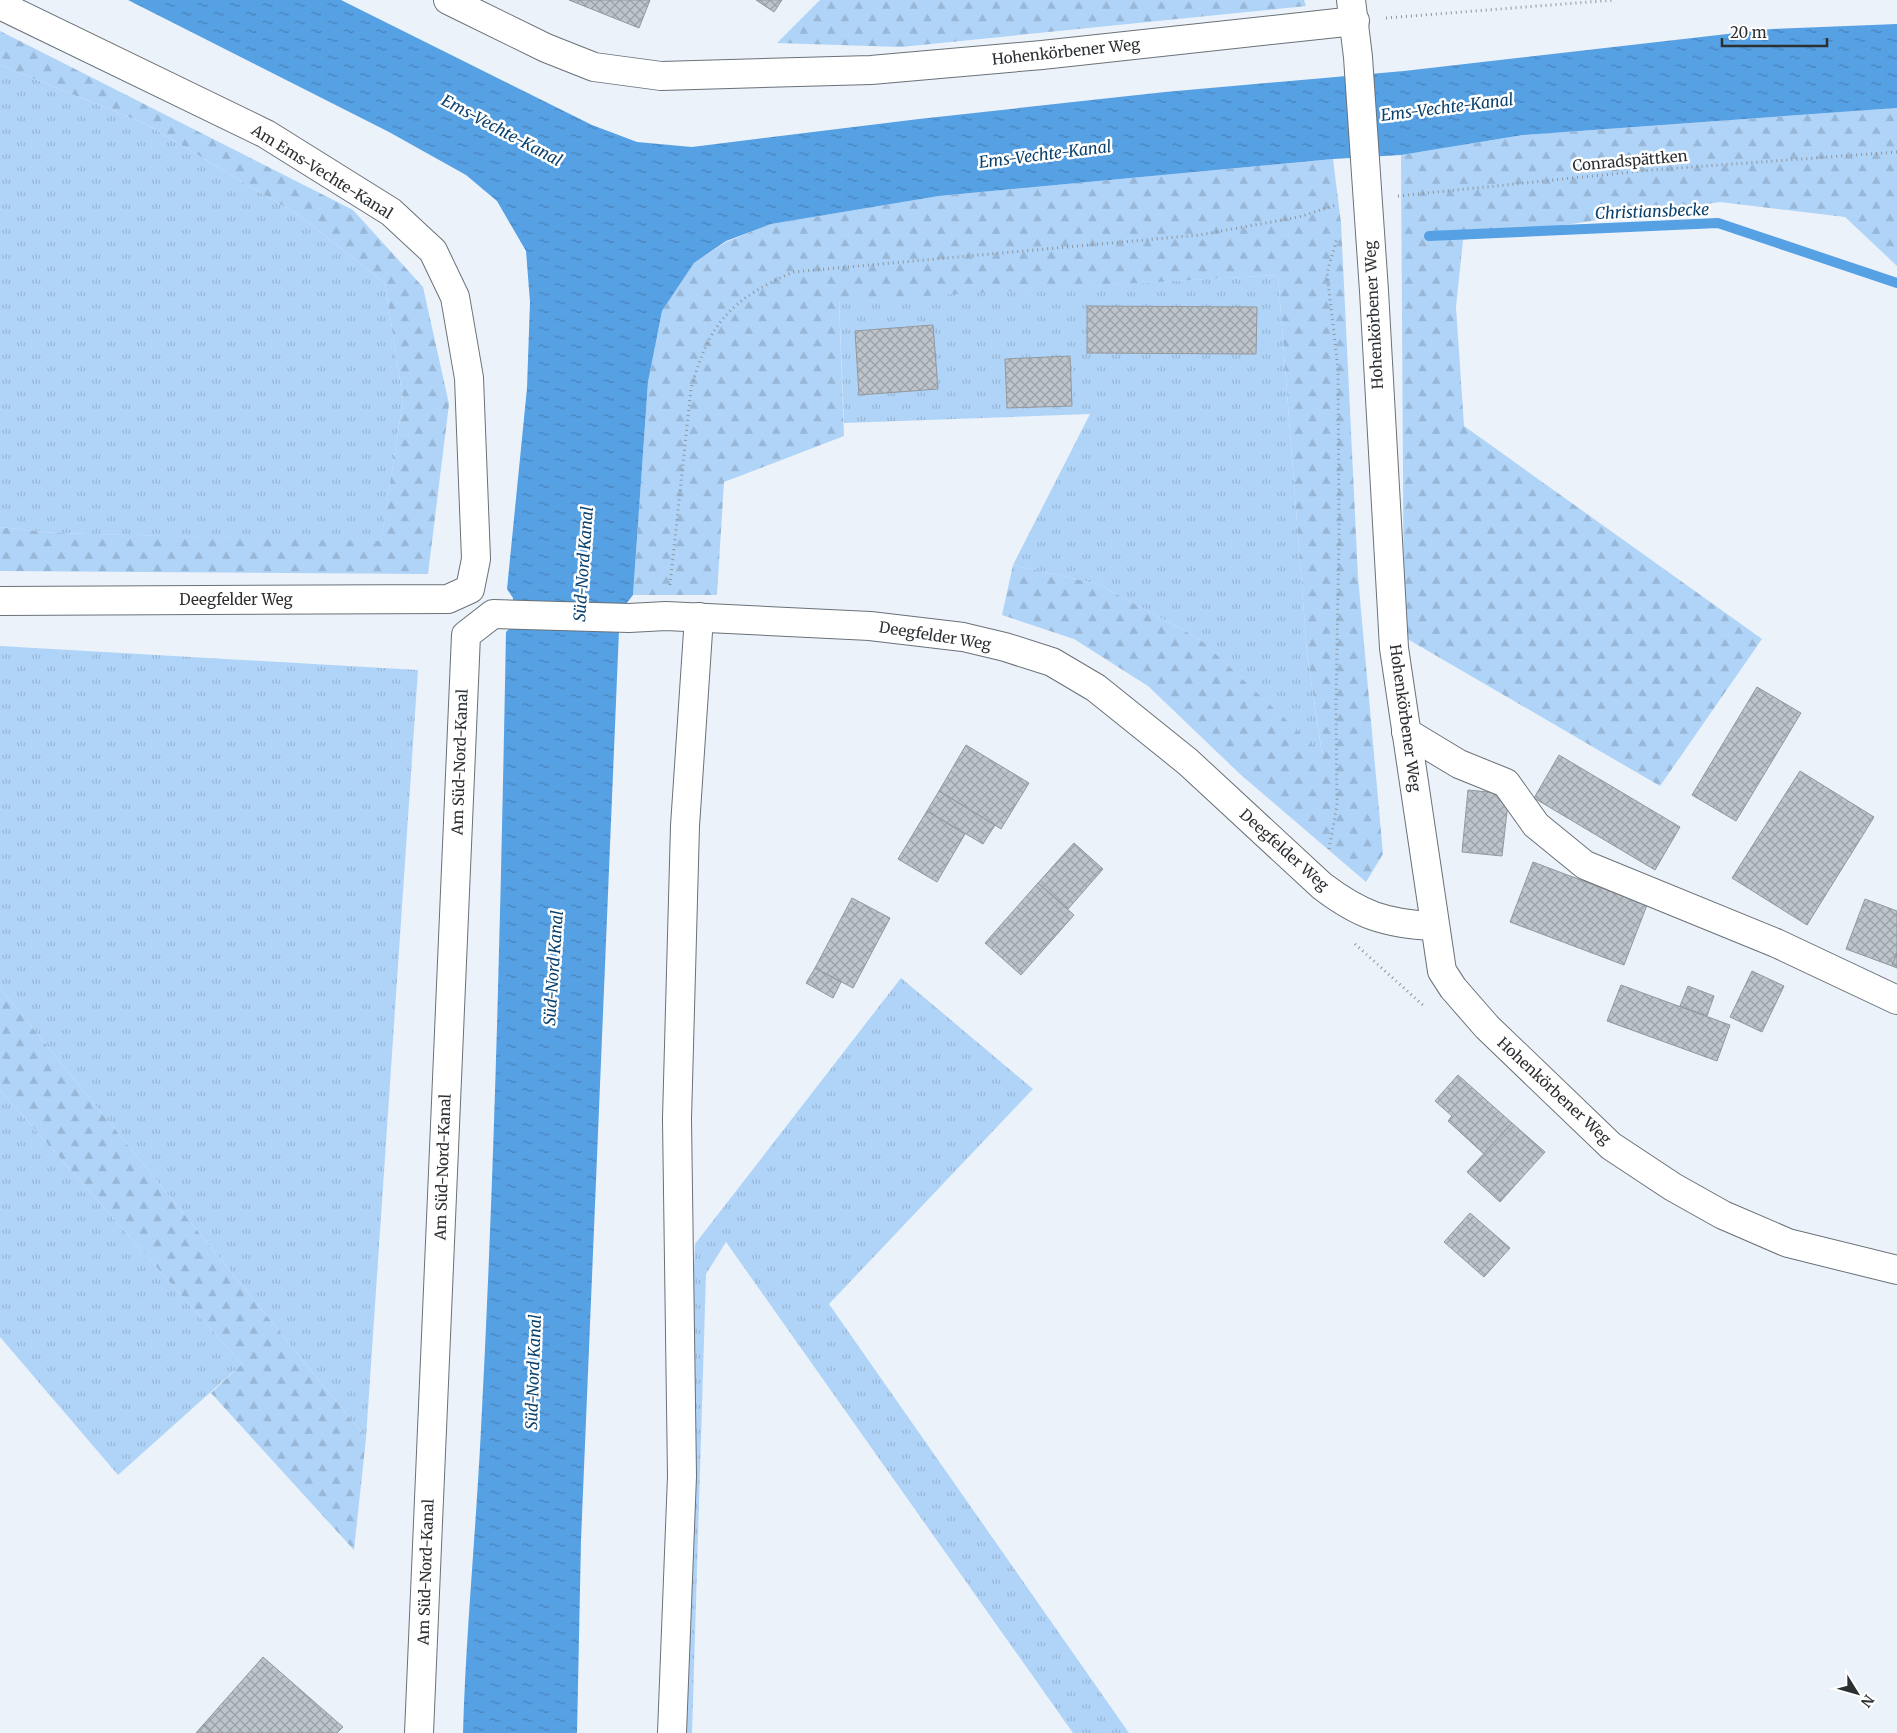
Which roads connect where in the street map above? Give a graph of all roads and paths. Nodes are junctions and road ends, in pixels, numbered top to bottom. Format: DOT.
graph roads {
  1 [pos="448,0"];
  2 [pos="1614,0"];
  3 [pos="0,6"];
  4 [pos="1353,10"];
  5 [pos="1897,152"];
  6 [pos="1366,199"];
  7 [pos="1337,205"];
  8 [pos="1339,228"];
  9 [pos="470,589"];
  10 [pos="0,601"];
  11 [pos="502,614"];
  12 [pos="666,616"];
  13 [pos="699,618"];
  14 [pos="1406,732"];
  15 [pos="1322,886"];
  16 [pos="1434,926"];
  17 [pos="1351,941"];
  18 [pos="1897,1000"];
  19 [pos="1426,1008"];
  20 [pos="1897,1270"];
  21 [pos="419,1733"];
  22 [pos="672,1733"];
  1 -- 4 [label="street, Hohenkörbener Weg"];
  2 -- 4 [label="path"];
  3 -- 9 [label="street, Am Ems-Vechte-Kanal"];
  4 -- 6 [label="street, Hohenkörbener Weg"];
  5 -- 6 [label="path, Conradspättken"];
  6 -- 14 [label="street, Hohenkörbener Weg"];
  7 -- 12 [label="path"];
  8 -- 15 [label="path"];
  9 -- 10 [label="street, Deegfelder Weg"];
  11 -- 12 [label="street, Deegfelder Weg"];
  11 -- 21 [label="street, Am Süd-Nord-Kanal"];
  12 -- 13 [label="street, Deegfelder Weg"];
  13 -- 15 [label="street, Deegfelder Weg"];
  13 -- 22 [label="street"];
  14 -- 16 [label="street, Hohenkörbener Weg"];
  14 -- 18 [label="street"];
  15 -- 16 [label="street, Deegfelder Weg"];
  16 -- 20 [label="street, Hohenkörbener Weg"];
  17 -- 19 [label="path"];
}
